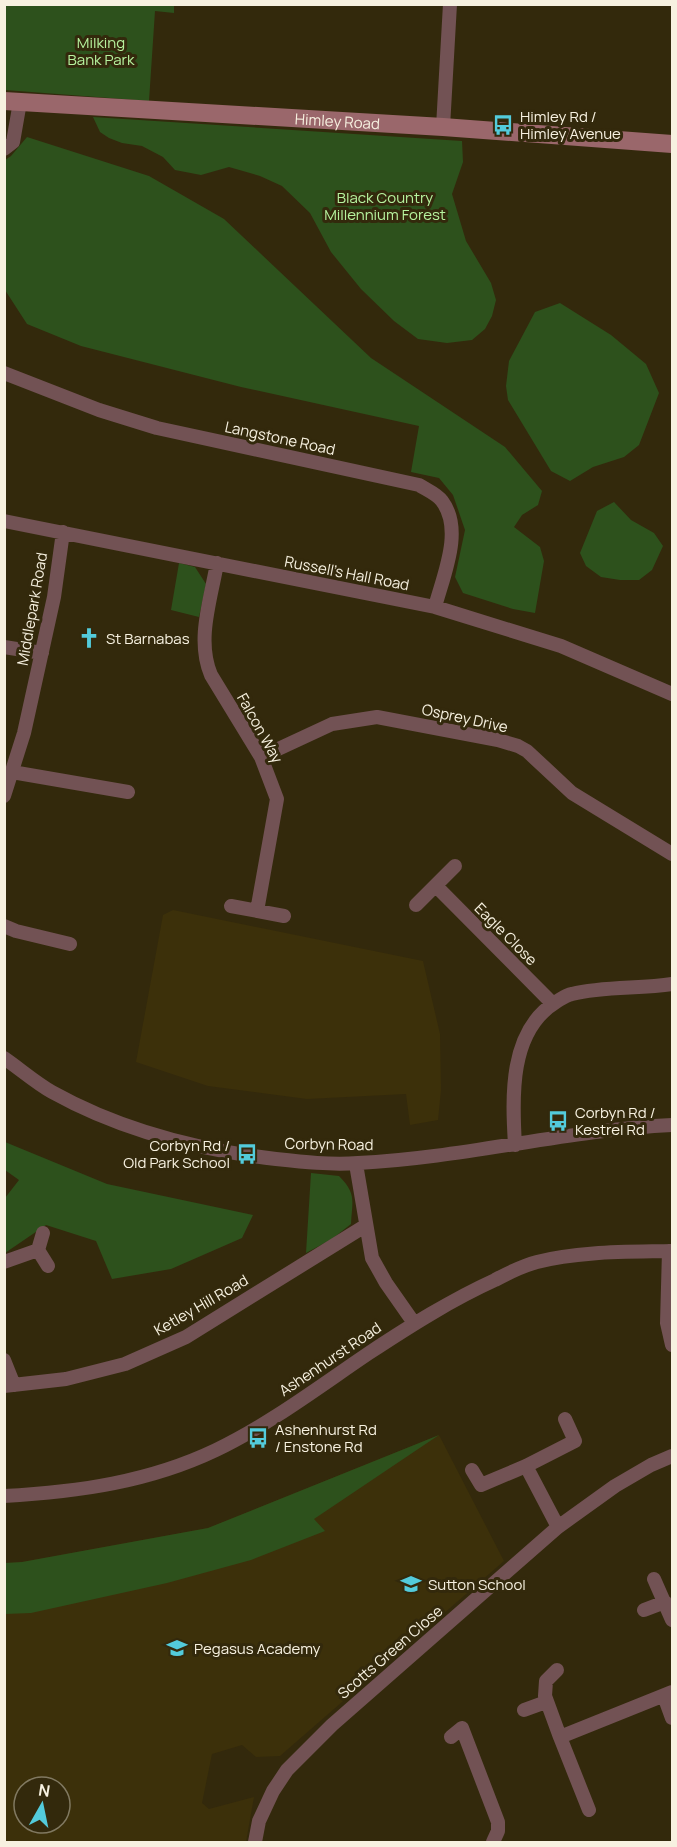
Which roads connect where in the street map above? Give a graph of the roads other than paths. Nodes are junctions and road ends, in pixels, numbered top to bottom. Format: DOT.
graph roads {
  1 [pos="450,4"];
  2 [pos="12,101"];
  3 [pos="443,127"];
  4 [pos="672,144"];
  5 [pos="4,149"];
  6 [pos="4,373"];
  7 [pos="4,520"];
  8 [pos="63,532"];
  9 [pos="217,563"];
  10 [pos="435,607"];
  11 [pos="4,646"];
  12 [pos="42,653"];
  13 [pos="672,694"];
  14 [pos="261,757"];
  15 [pos="12,772"];
  16 [pos="128,792"];
  17 [pos="4,796"];
  18 [pos="672,854"];
  19 [pos="455,866"];
  20 [pos="436,886"];
  21 [pos="416,905"];
  22 [pos="231,906"];
  23 [pos="257,910"];
  24 [pos="284,916"];
  25 [pos="4,926"];
  26 [pos="70,944"];
  27 [pos="672,984"];
  28 [pos="553,1004"];
  29 [pos="4,1058"];
  30 [pos="672,1125"];
  31 [pos="515,1145"];
  32 [pos="356,1164"];
  33 [pos="365,1226"];
  34 [pos="43,1233"];
  35 [pos="38,1250"];
  36 [pos="671,1251"];
  37 [pos="4,1262"];
  38 [pos="48,1266"];
  39 [pos="414,1323"];
  40 [pos="672,1345"];
  41 [pos="4,1360"];
  42 [pos="9,1385"];
  43 [pos="565,1419"];
  44 [pos="672,1456"];
  45 [pos="526,1466"];
  46 [pos="472,1470"];
  47 [pos="4,1496"];
  48 [pos="558,1527"];
  49 [pos="654,1579"];
  50 [pos="665,1602"];
  51 [pos="644,1611"];
  52 [pos="672,1620"];
  53 [pos="557,1670"];
  54 [pos="668,1694"];
  55 [pos="546,1701"];
  56 [pos="524,1710"];
  57 [pos="672,1718"];
  58 [pos="451,1737"];
  59 [pos="560,1737"];
  60 [pos="589,1810"];
  61 [pos="255,1842"];
  62 [pos="493,1842"];
  1 -- 3 [label="street"];
  2 -- 3 [label="main road, Himley Road"];
  2 -- 5 [label="street"];
  3 -- 4 [label="main road, Himley Road"];
  6 -- 10 [label="street, Langstone Road"];
  7 -- 8 [label="street, Russell's Hall Road"];
  8 -- 9 [label="street, Russell's Hall Road"];
  8 -- 12 [label="street, Middlepark Road"];
  9 -- 10 [label="street, Russell's Hall Road"];
  9 -- 14 [label="street, Falcon Way"];
  10 -- 13 [label="street, Russell's Hall Road"];
  11 -- 12 [label="street"];
  12 -- 15 [label="street, Middlepark Road"];
  14 -- 18 [label="street, Osprey Drive"];
  14 -- 23 [label="street, Falcon Way"];
  15 -- 16 [label="street"];
  15 -- 17 [label="street, Middlepark Road"];
  19 -- 20 [label="street"];
  20 -- 21 [label="street"];
  20 -- 28 [label="street, Eagle Close"];
  22 -- 23 [label="street"];
  23 -- 24 [label="street"];
  25 -- 26 [label="street"];
  27 -- 28 [label="street"];
  28 -- 31 [label="street"];
  29 -- 32 [label="street, Corbyn Road"];
  30 -- 31 [label="street, Corbyn Road"];
  31 -- 32 [label="street, Corbyn Road"];
  32 -- 33 [label="street"];
  33 -- 39 [label="street"];
  33 -- 42 [label="street, Ketley Hill Road"];
  34 -- 35 [label="street"];
  35 -- 37 [label="street"];
  35 -- 38 [label="street"];
  36 -- 39 [label="street, Ashenhurst Road"];
  36 -- 40 [label="street"];
  39 -- 47 [label="street, Ashenhurst Road"];
  41 -- 42 [label="street"];
  43 -- 45 [label="street"];
  44 -- 48 [label="street, Scotts Green Close"];
  45 -- 46 [label="street"];
  45 -- 48 [label="street"];
  48 -- 61 [label="street, Scotts Green Close"];
  49 -- 50 [label="street"];
  50 -- 51 [label="street"];
  50 -- 52 [label="street"];
  53 -- 55 [label="street"];
  54 -- 57 [label="street"];
  54 -- 59 [label="street"];
  55 -- 56 [label="street"];
  55 -- 59 [label="street"];
  58 -- 62 [label="street"];
  59 -- 60 [label="street"];
}
